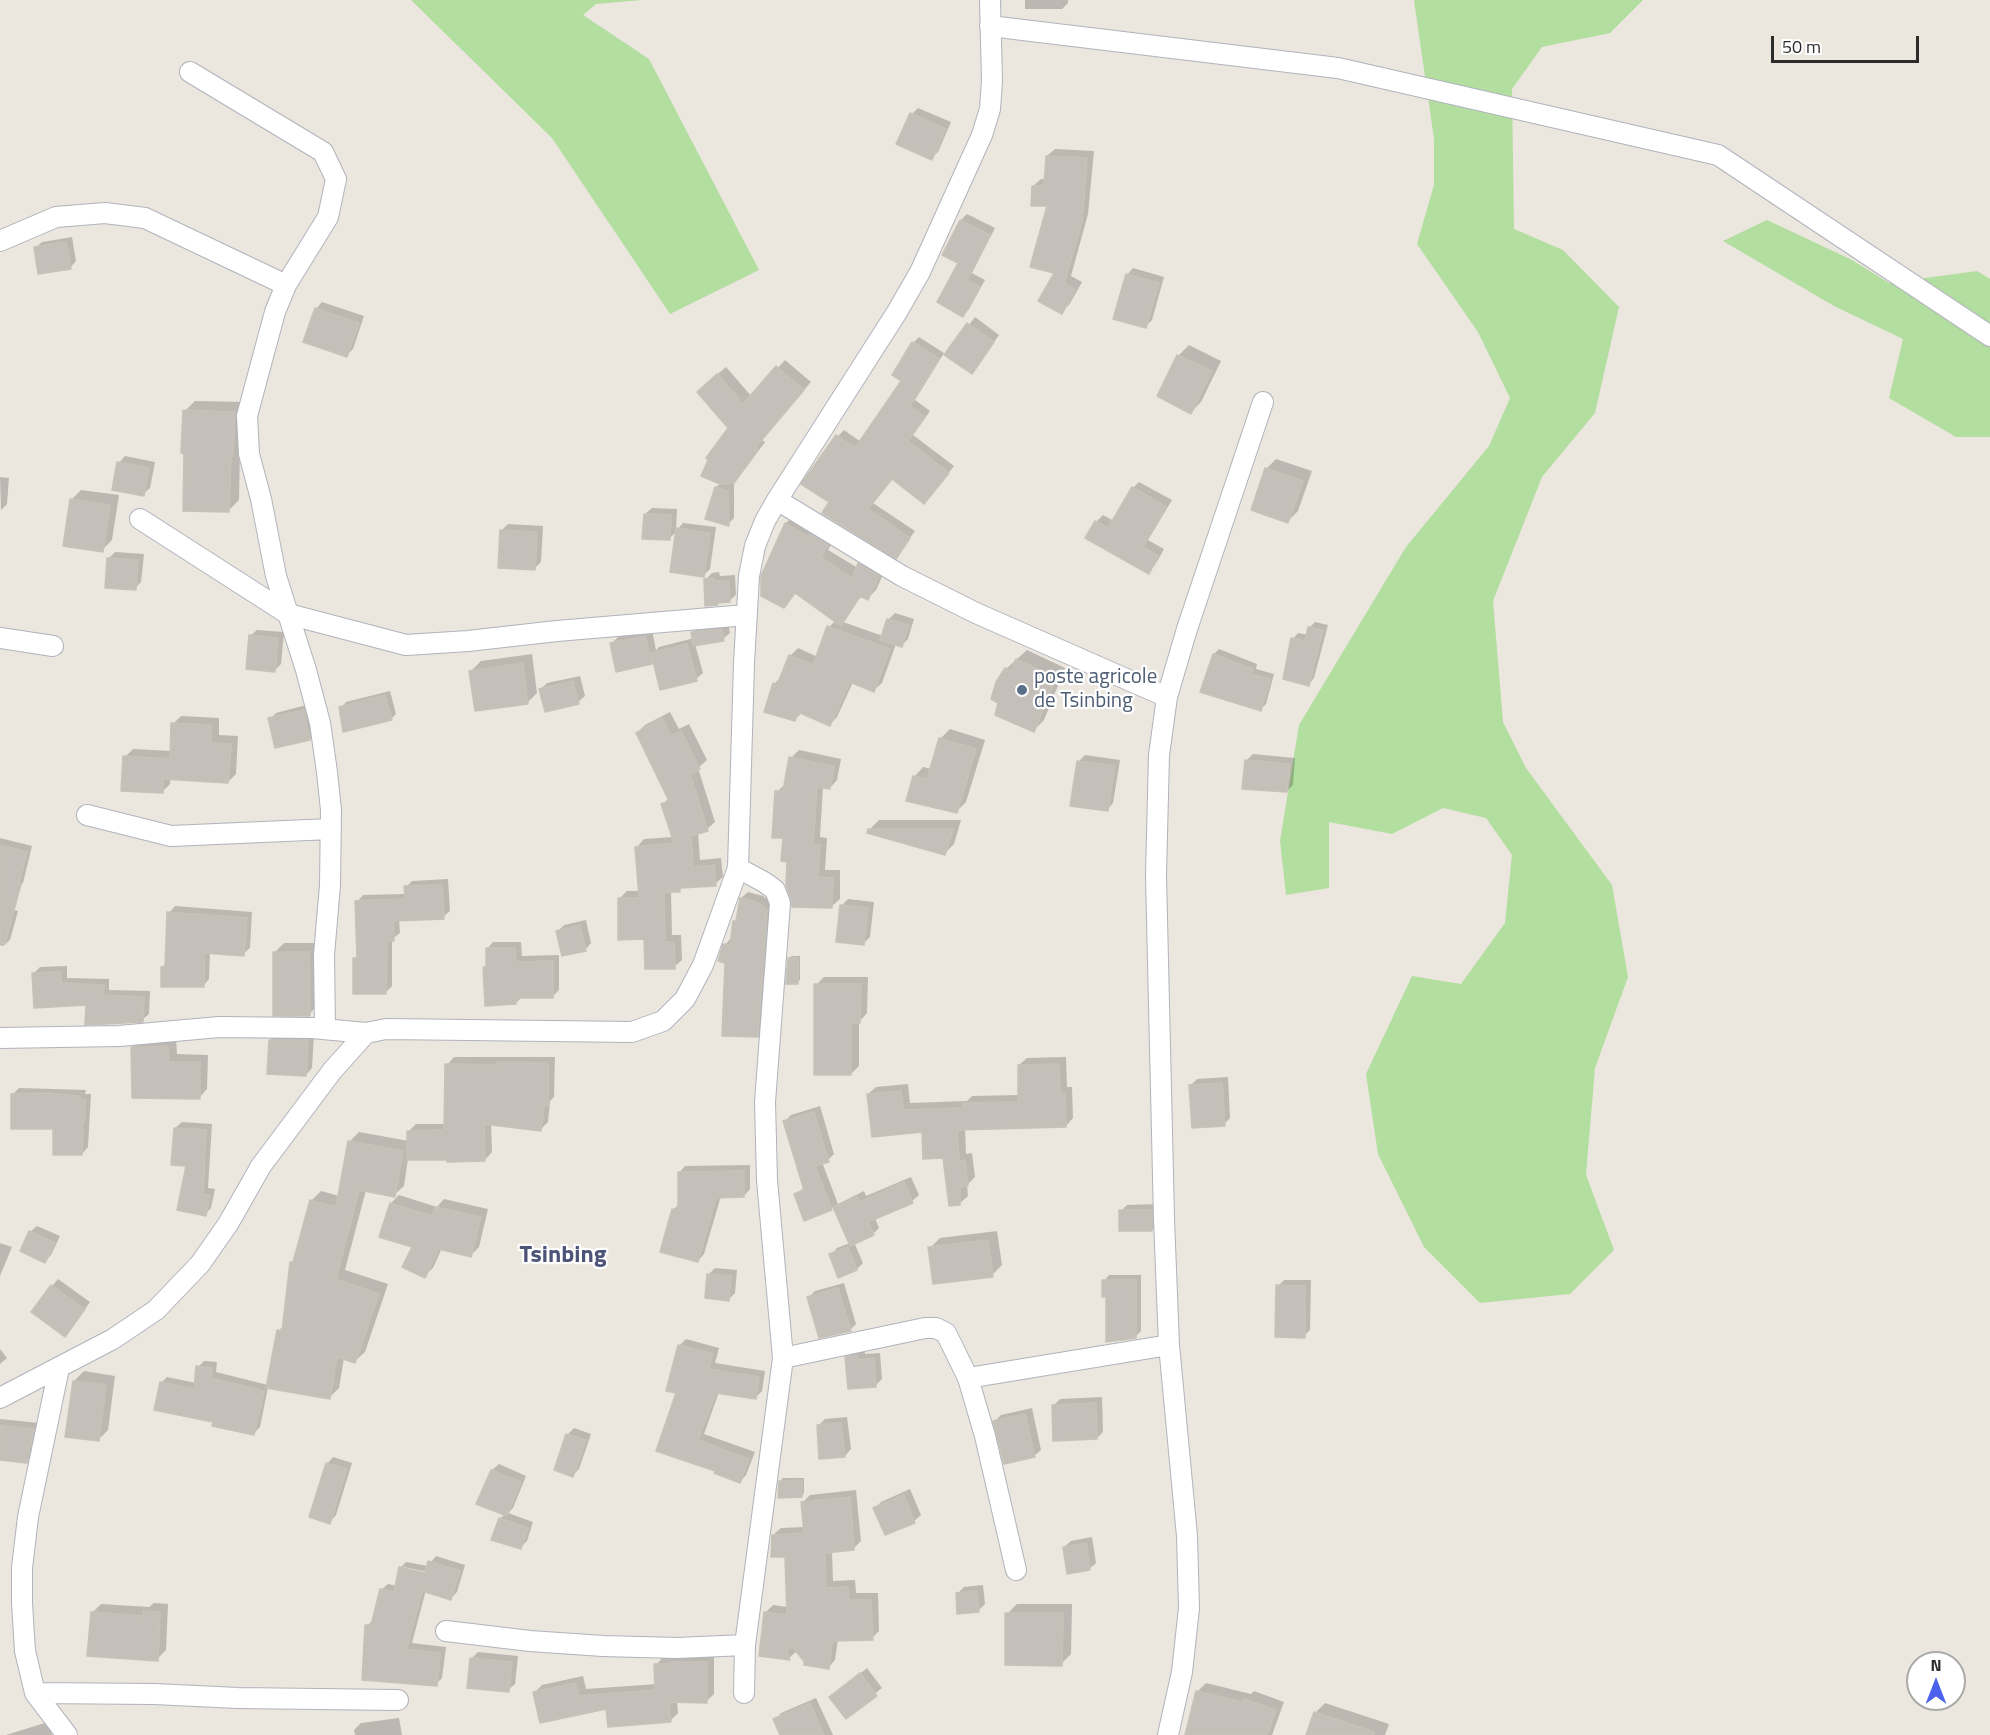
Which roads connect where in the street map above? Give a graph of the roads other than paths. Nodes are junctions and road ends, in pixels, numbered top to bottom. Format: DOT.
graph roads {
  1 [pos="990,0"];
  2 [pos="990,26"];
  3 [pos="190,72"];
  4 [pos="0,241"];
  5 [pos="286,285"];
  6 [pos="1990,336"];
  7 [pos="1263,402"];
  8 [pos="777,500"];
  9 [pos="140,519"];
  10 [pos="288,614"];
  11 [pos="746,615"];
  12 [pos="0,638"];
  13 [pos="53,646"];
  14 [pos="1167,697"];
  15 [pos="87,815"];
  16 [pos="331,830"];
  17 [pos="738,868"];
  18 [pos="325,1029"];
  19 [pos="366,1033"];
  20 [pos="0,1038"];
  21 [pos="1169,1345"];
  22 [pos="783,1358"];
  23 [pos="59,1368"];
  24 [pos="968,1378"];
  25 [pos="0,1398"];
  26 [pos="1016,1570"];
  27 [pos="446,1631"];
  28 [pos="745,1645"];
  29 [pos="35,1693"];
  30 [pos="744,1693"];
  31 [pos="398,1700"];
  32 [pos="67,1735"];
  33 [pos="1168,1735"];
  1 -- 2 [label="street"];
  2 -- 6 [label="street"];
  2 -- 8 [label="street"];
  3 -- 5 [label="street"];
  4 -- 5 [label="street"];
  5 -- 10 [label="street"];
  7 -- 14 [label="street"];
  8 -- 11 [label="street"];
  8 -- 14 [label="street"];
  9 -- 10 [label="street"];
  10 -- 11 [label="street"];
  10 -- 16 [label="street"];
  11 -- 17 [label="street"];
  12 -- 13 [label="street"];
  14 -- 21 [label="street"];
  15 -- 16 [label="street"];
  16 -- 18 [label="street"];
  17 -- 19 [label="street"];
  17 -- 22 [label="street"];
  18 -- 19 [label="street"];
  18 -- 20 [label="street"];
  19 -- 23 [label="street"];
  21 -- 24 [label="street"];
  21 -- 33 [label="street"];
  22 -- 24 [label="street"];
  22 -- 28 [label="street"];
  23 -- 25 [label="street"];
  23 -- 29 [label="street"];
  24 -- 26 [label="street"];
  27 -- 28 [label="street"];
  28 -- 30 [label="street"];
  29 -- 31 [label="street"];
  29 -- 32 [label="street"];
}
